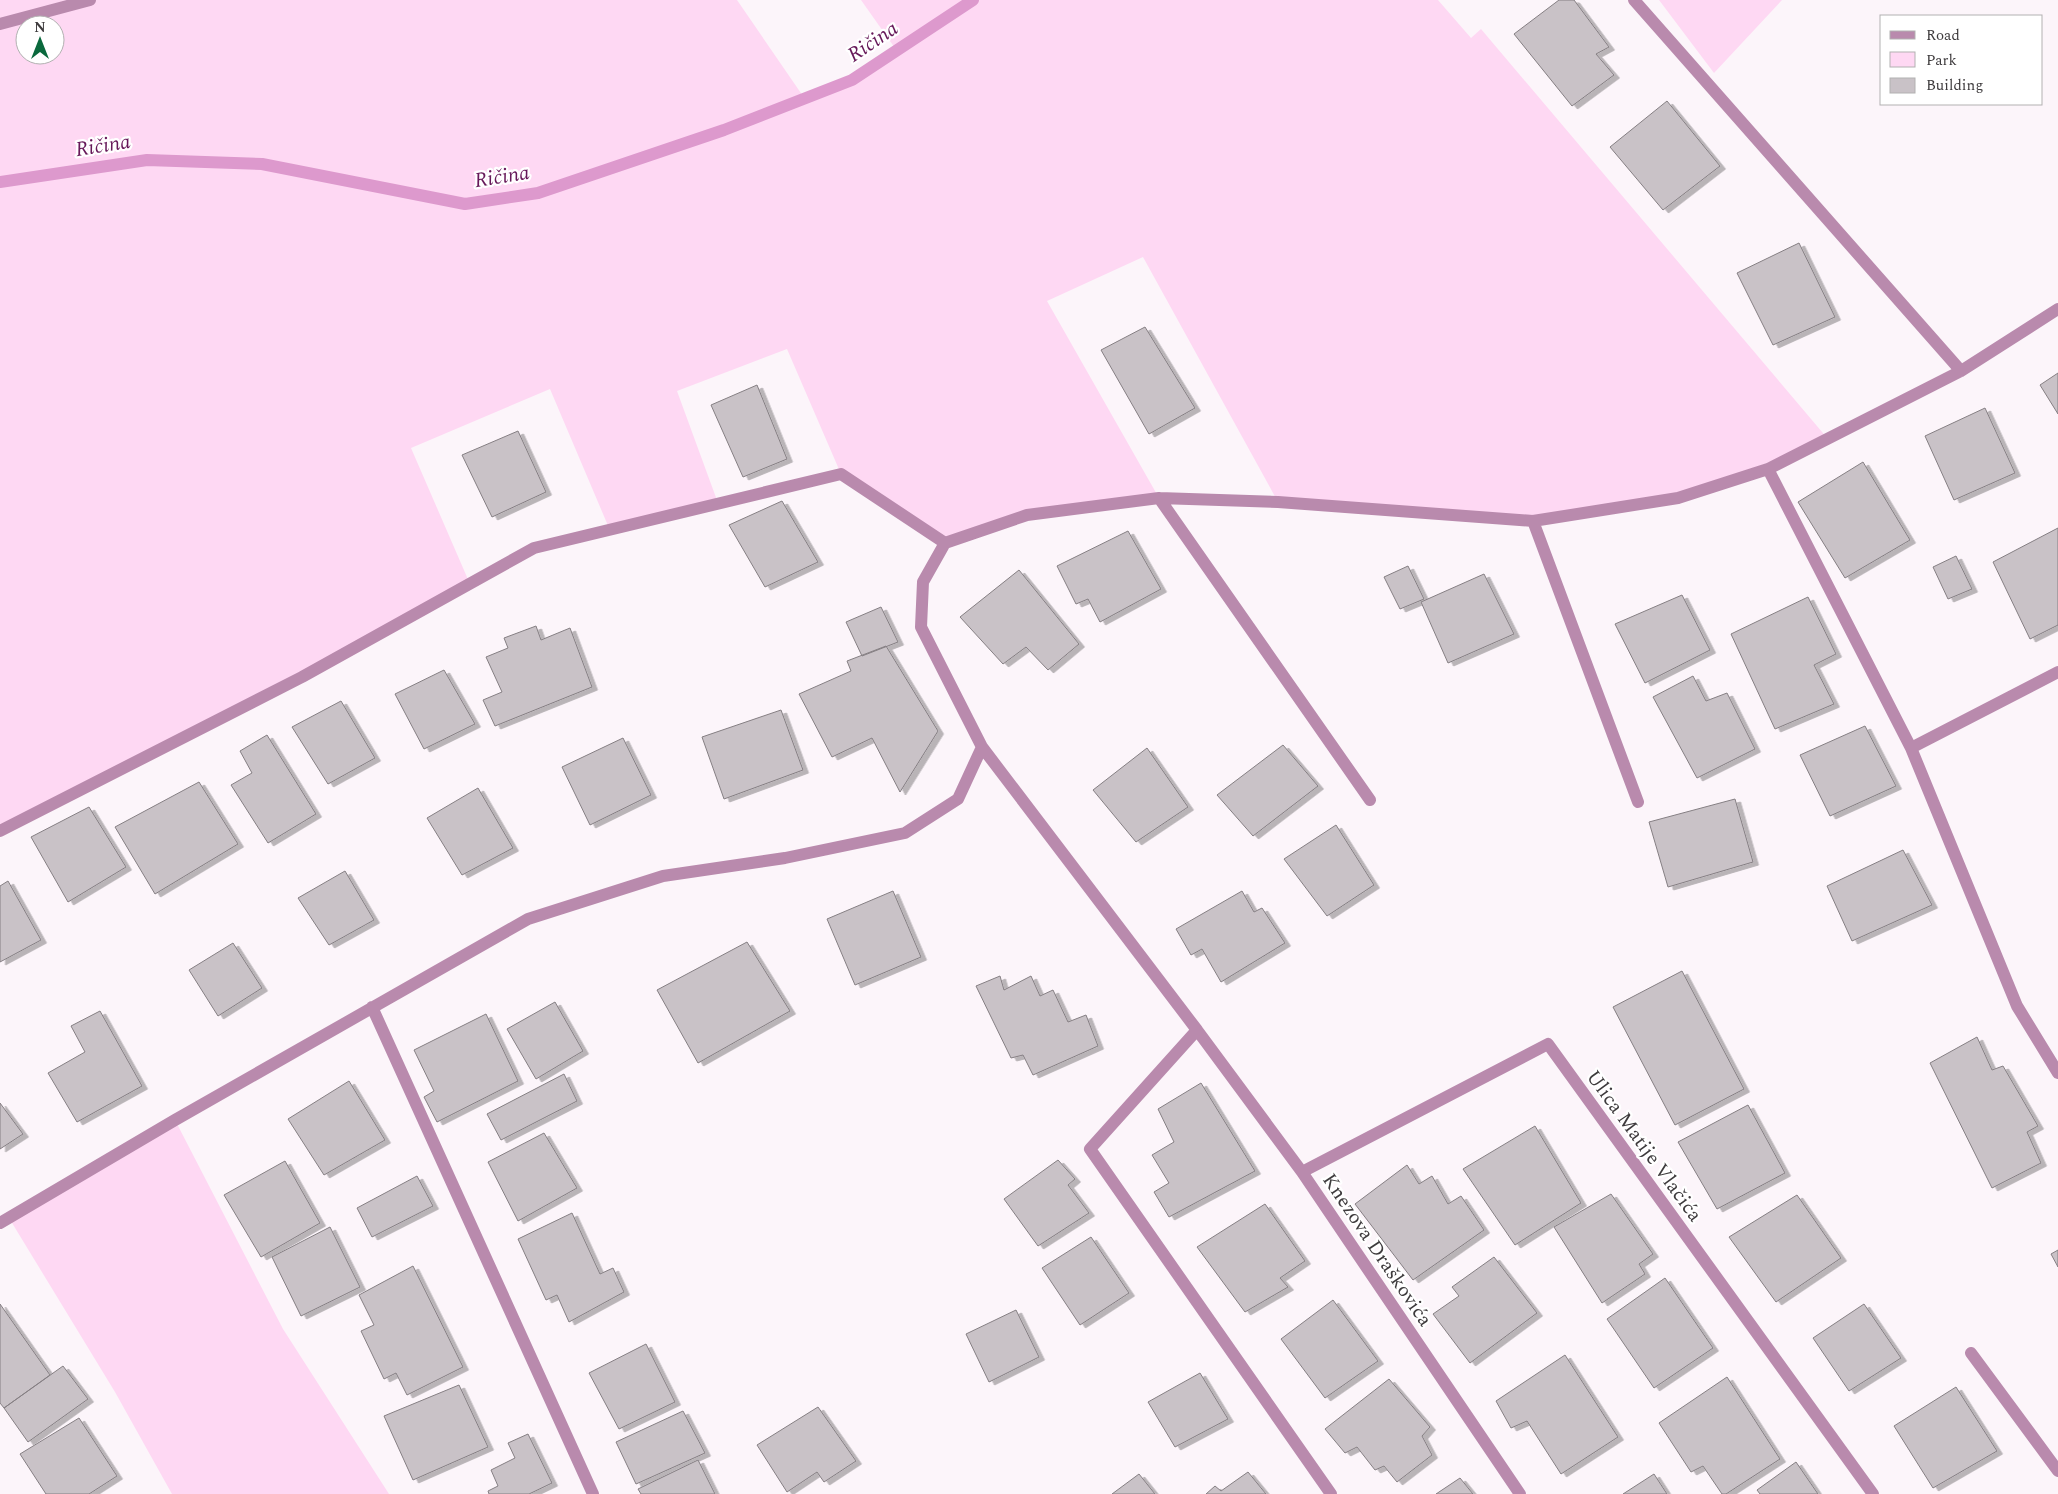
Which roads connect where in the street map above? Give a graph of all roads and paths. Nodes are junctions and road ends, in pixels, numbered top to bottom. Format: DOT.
graph roads {
  1 [pos="90,0"];
  2 [pos="1634,0"];
  3 [pos="0,24"];
  4 [pos="2058,309"];
  5 [pos="1961,371"];
  6 [pos="1768,469"];
  7 [pos="1159,498"];
  8 [pos="1533,521"];
  9 [pos="945,542"];
  10 [pos="2058,672"];
  11 [pos="982,747"];
  12 [pos="1911,748"];
  13 [pos="1370,800"];
  14 [pos="1638,802"];
  15 [pos="0,831"];
  16 [pos="372,1008"];
  17 [pos="1197,1030"];
  18 [pos="2058,1074"];
  19 [pos="1302,1172"];
  20 [pos="0,1223"];
  21 [pos="1971,1353"];
  22 [pos="2058,1471"];
  23 [pos="593,1494"];
  24 [pos="1332,1494"];
  25 [pos="1520,1494"];
  26 [pos="1873,1494"];
  1 -- 3 [label="street"];
  2 -- 5 [label="street"];
  4 -- 5 [label="street"];
  5 -- 6 [label="street"];
  6 -- 8 [label="street"];
  6 -- 12 [label="street"];
  7 -- 8 [label="street"];
  7 -- 9 [label="street"];
  7 -- 13 [label="street"];
  8 -- 14 [label="street"];
  9 -- 11 [label="street, Knezova Draškovića"];
  9 -- 15 [label="street"];
  10 -- 12 [label="street"];
  11 -- 16 [label="street"];
  11 -- 17 [label="street, Knezova Draškovića"];
  12 -- 18 [label="street"];
  16 -- 20 [label="street"];
  16 -- 23 [label="street"];
  17 -- 19 [label="street, Knezova Draškovića"];
  17 -- 24 [label="street"];
  19 -- 25 [label="street, Knezova Draškovića"];
  19 -- 26 [label="street, Ulica Matije Vlačića"];
  21 -- 22 [label="street"];
}
